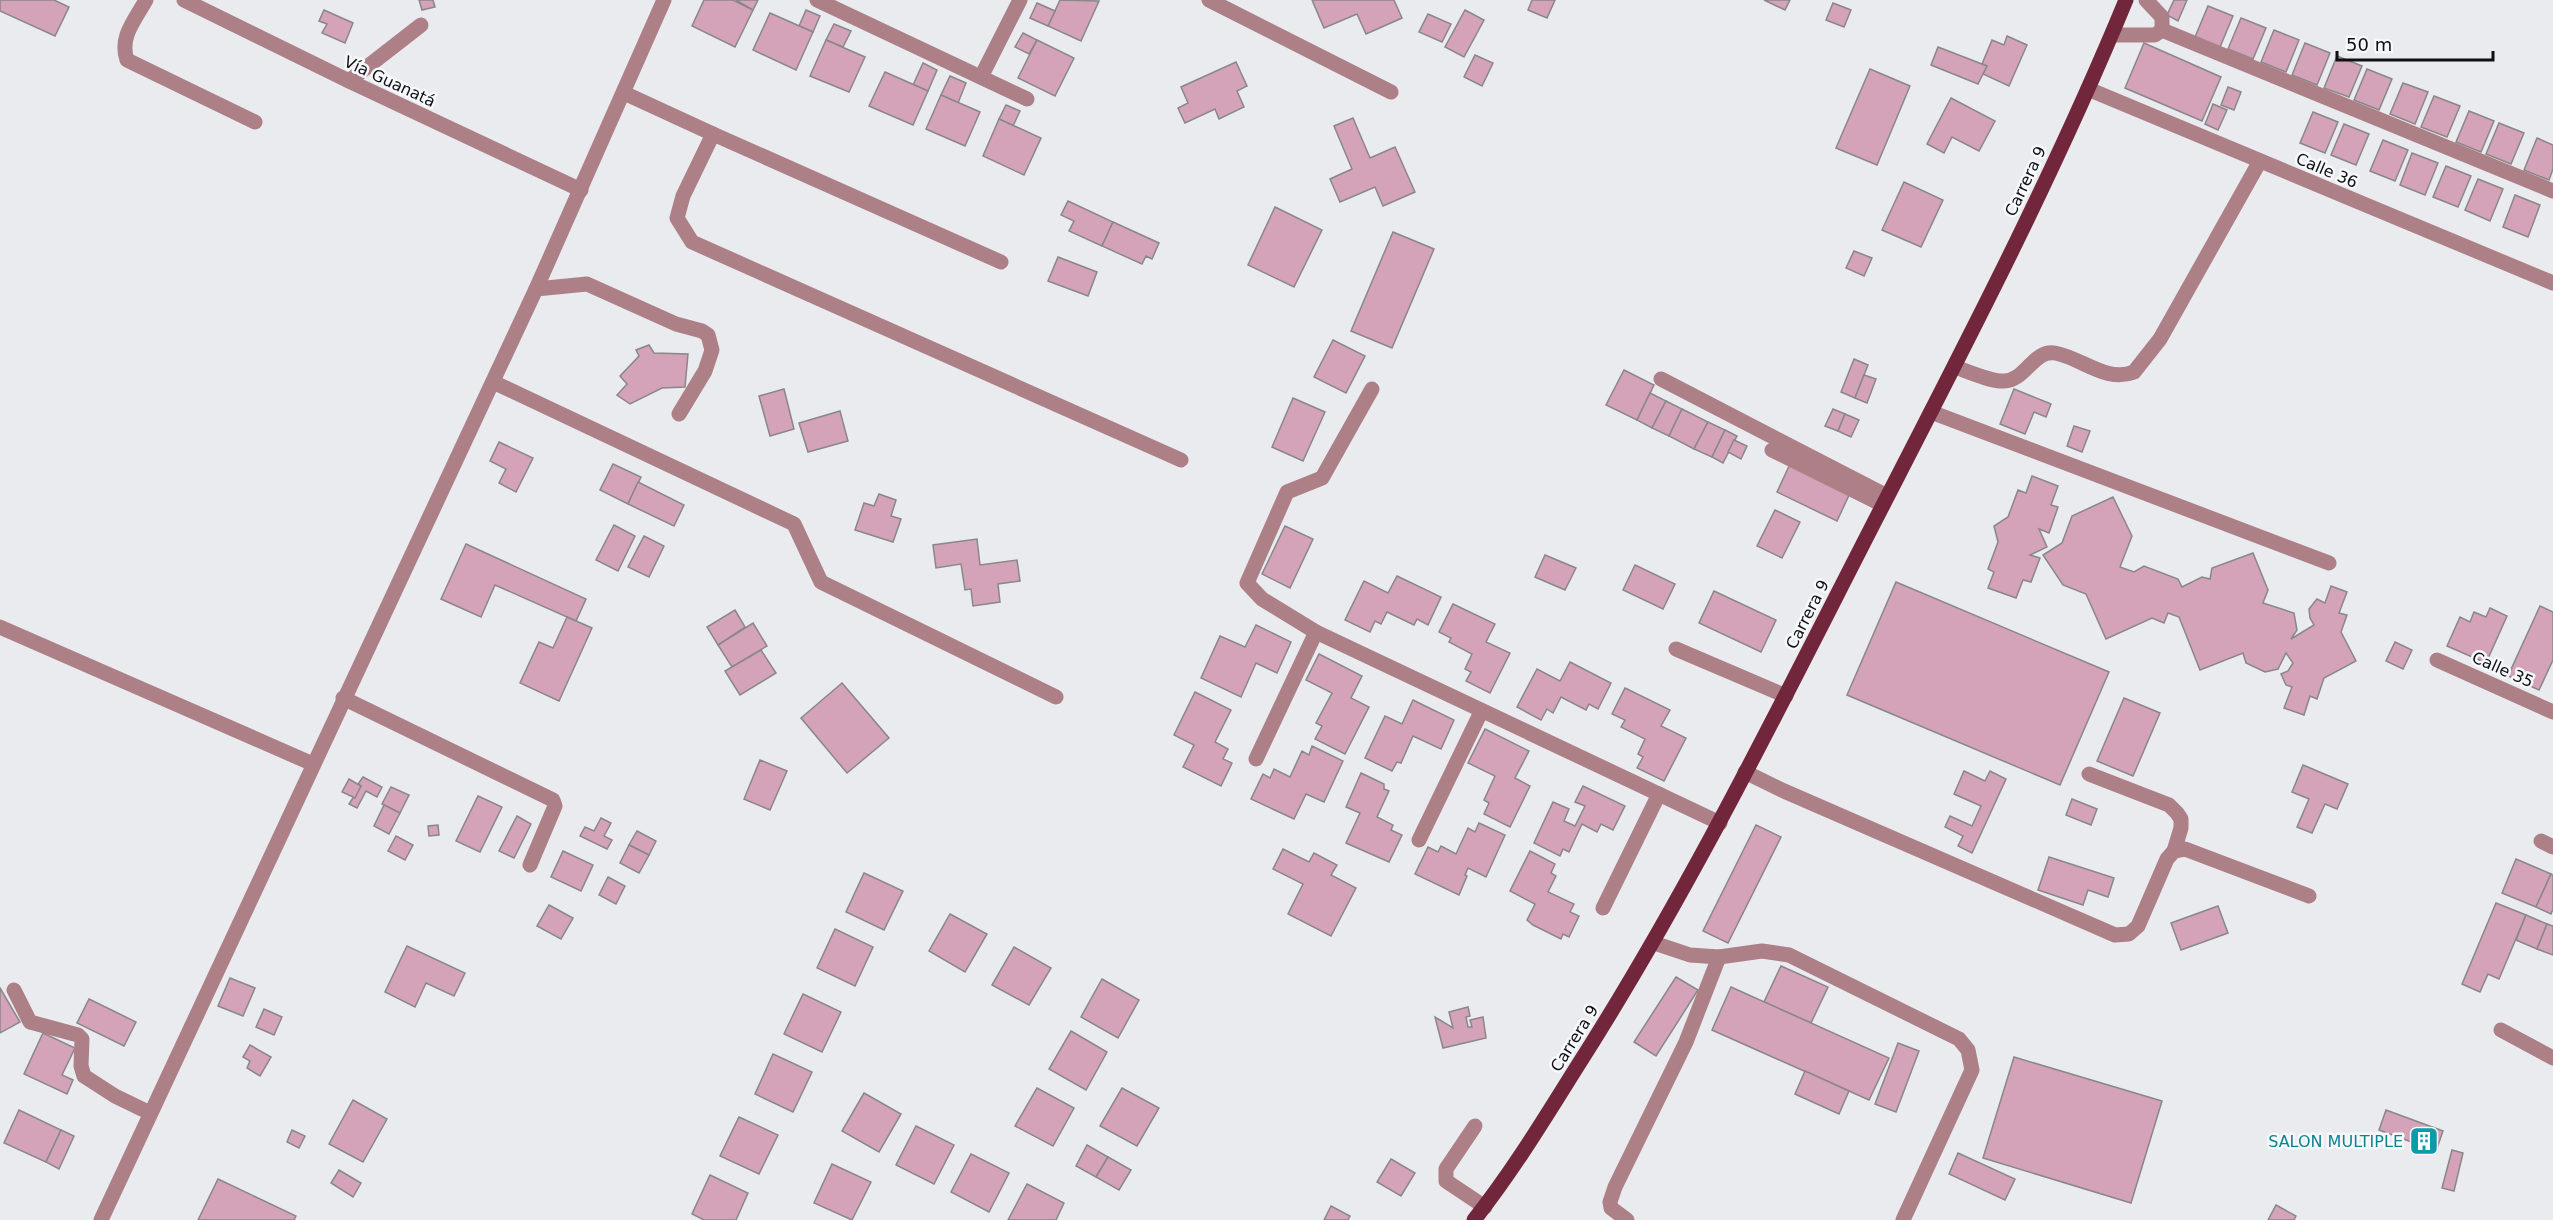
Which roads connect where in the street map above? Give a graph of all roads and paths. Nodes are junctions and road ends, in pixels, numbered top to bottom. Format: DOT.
graph roads {
  1 [pos="146,0"];
  2 [pos="184,0"];
  3 [pos="664,0"];
  4 [pos="816,0"];
  5 [pos="1020,0"];
  6 [pos="1209,0"];
  7 [pos="2126,0"];
  8 [pos="2146,0"];
  9 [pos="421,25"];
  10 [pos="2162,30"];
  11 [pos="2112,35"];
  12 [pos="981,77"];
  13 [pos="349,81"];
  14 [pos="2088,89"];
  15 [pos="1391,92"];
  16 [pos="624,93"];
  17 [pos="1027,99"];
  18 [pos="255,122"];
  19 [pos="713,134"];
  20 [pos="2260,161"];
  21 [pos="581,190"];
  22 [pos="2553,191"];
  23 [pos="1002,262"];
  24 [pos="2553,283"];
  25 [pos="536,289"];
  26 [pos="1954,367"];
  27 [pos="1661,379"];
  28 [pos="493,382"];
  29 [pos="1372,389"];
  30 [pos="1931,412"];
  31 [pos="679,414"];
  32 [pos="1772,450"];
  33 [pos="1181,460"];
  34 [pos="1885,501"];
  35 [pos="2329,563"];
  36 [pos="0,627"];
  37 [pos="1316,632"];
  38 [pos="1676,649"];
  39 [pos="2437,660"];
  40 [pos="1786,696"];
  41 [pos="1056,697"];
  42 [pos="344,698"];
  43 [pos="1481,711"];
  44 [pos="2553,712"];
  45 [pos="1256,759"];
  46 [pos="313,764"];
  47 [pos="1745,772"];
  48 [pos="2089,774"];
  49 [pos="1659,794"];
  50 [pos="1720,823"];
  51 [pos="1419,840"];
  52 [pos="2174,851"];
  53 [pos="530,865"];
  54 [pos="2309,896"];
  55 [pos="1603,908"];
  56 [pos="1654,943"];
  57 [pos="1719,957"];
  58 [pos="14,990"];
  59 [pos="2500,1030"];
  60 [pos="2553,1058"];
  61 [pos="150,1113"];
  62 [pos="1474,1126"];
  63 [pos="1485,1207"];
  64 [pos="101,1220"];
  65 [pos="1474,1220"];
  66 [pos="1627,1220"];
  67 [pos="1903,1220"];
  1 -- 18 [label="street"];
  2 -- 13 [label="street, Vía Guanatá"];
  3 -- 16 [label="street"];
  4 -- 12 [label="street"];
  5 -- 12 [label="street"];
  6 -- 15 [label="street"];
  7 -- 11 [label="main road, Carrera 9"];
  8 -- 10 [label="street"];
  9 -- 13 [label="street"];
  10 -- 11 [label="street"];
  10 -- 22 [label="street"];
  11 -- 14 [label="main road, Carrera 9"];
  12 -- 17 [label="street"];
  13 -- 21 [label="street, Vía Guanatá"];
  14 -- 20 [label="street, Calle 36"];
  14 -- 26 [label="main road, Carrera 9"];
  16 -- 19 [label="street"];
  16 -- 21 [label="street"];
  19 -- 23 [label="street"];
  19 -- 33 [label="street"];
  20 -- 24 [label="street, Calle 36"];
  20 -- 26 [label="street"];
  21 -- 25 [label="street"];
  25 -- 28 [label="street"];
  25 -- 31 [label="street"];
  26 -- 30 [label="main road, Carrera 9"];
  27 -- 34 [label="street"];
  28 -- 41 [label="street"];
  28 -- 42 [label="street"];
  29 -- 37 [label="street"];
  30 -- 34 [label="main road, Carrera 9"];
  30 -- 35 [label="street"];
  32 -- 34 [label="street"];
  34 -- 40 [label="main road, Carrera 9"];
  36 -- 46 [label="street"];
  37 -- 43 [label="street"];
  37 -- 45 [label="street"];
  38 -- 40 [label="street"];
  39 -- 44 [label="street, Calle 35"];
  40 -- 47 [label="main road, Carrera 9"];
  42 -- 46 [label="street"];
  42 -- 53 [label="street"];
  43 -- 49 [label="street"];
  43 -- 51 [label="street"];
  46 -- 61 [label="street"];
  47 -- 50 [label="main road, Carrera 9"];
  47 -- 52 [label="street"];
  48 -- 52 [label="street"];
  49 -- 50 [label="street"];
  49 -- 55 [label="street"];
  50 -- 56 [label="main road, Carrera 9"];
  52 -- 54 [label="street"];
  56 -- 57 [label="street"];
  56 -- 63 [label="main road, Carrera 9"];
  57 -- 66 [label="street"];
  57 -- 67 [label="street"];
  58 -- 61 [label="street"];
  59 -- 60 [label="street"];
  61 -- 64 [label="street"];
  62 -- 63 [label="street"];
  63 -- 65 [label="main road, Carrera 9"];
}
